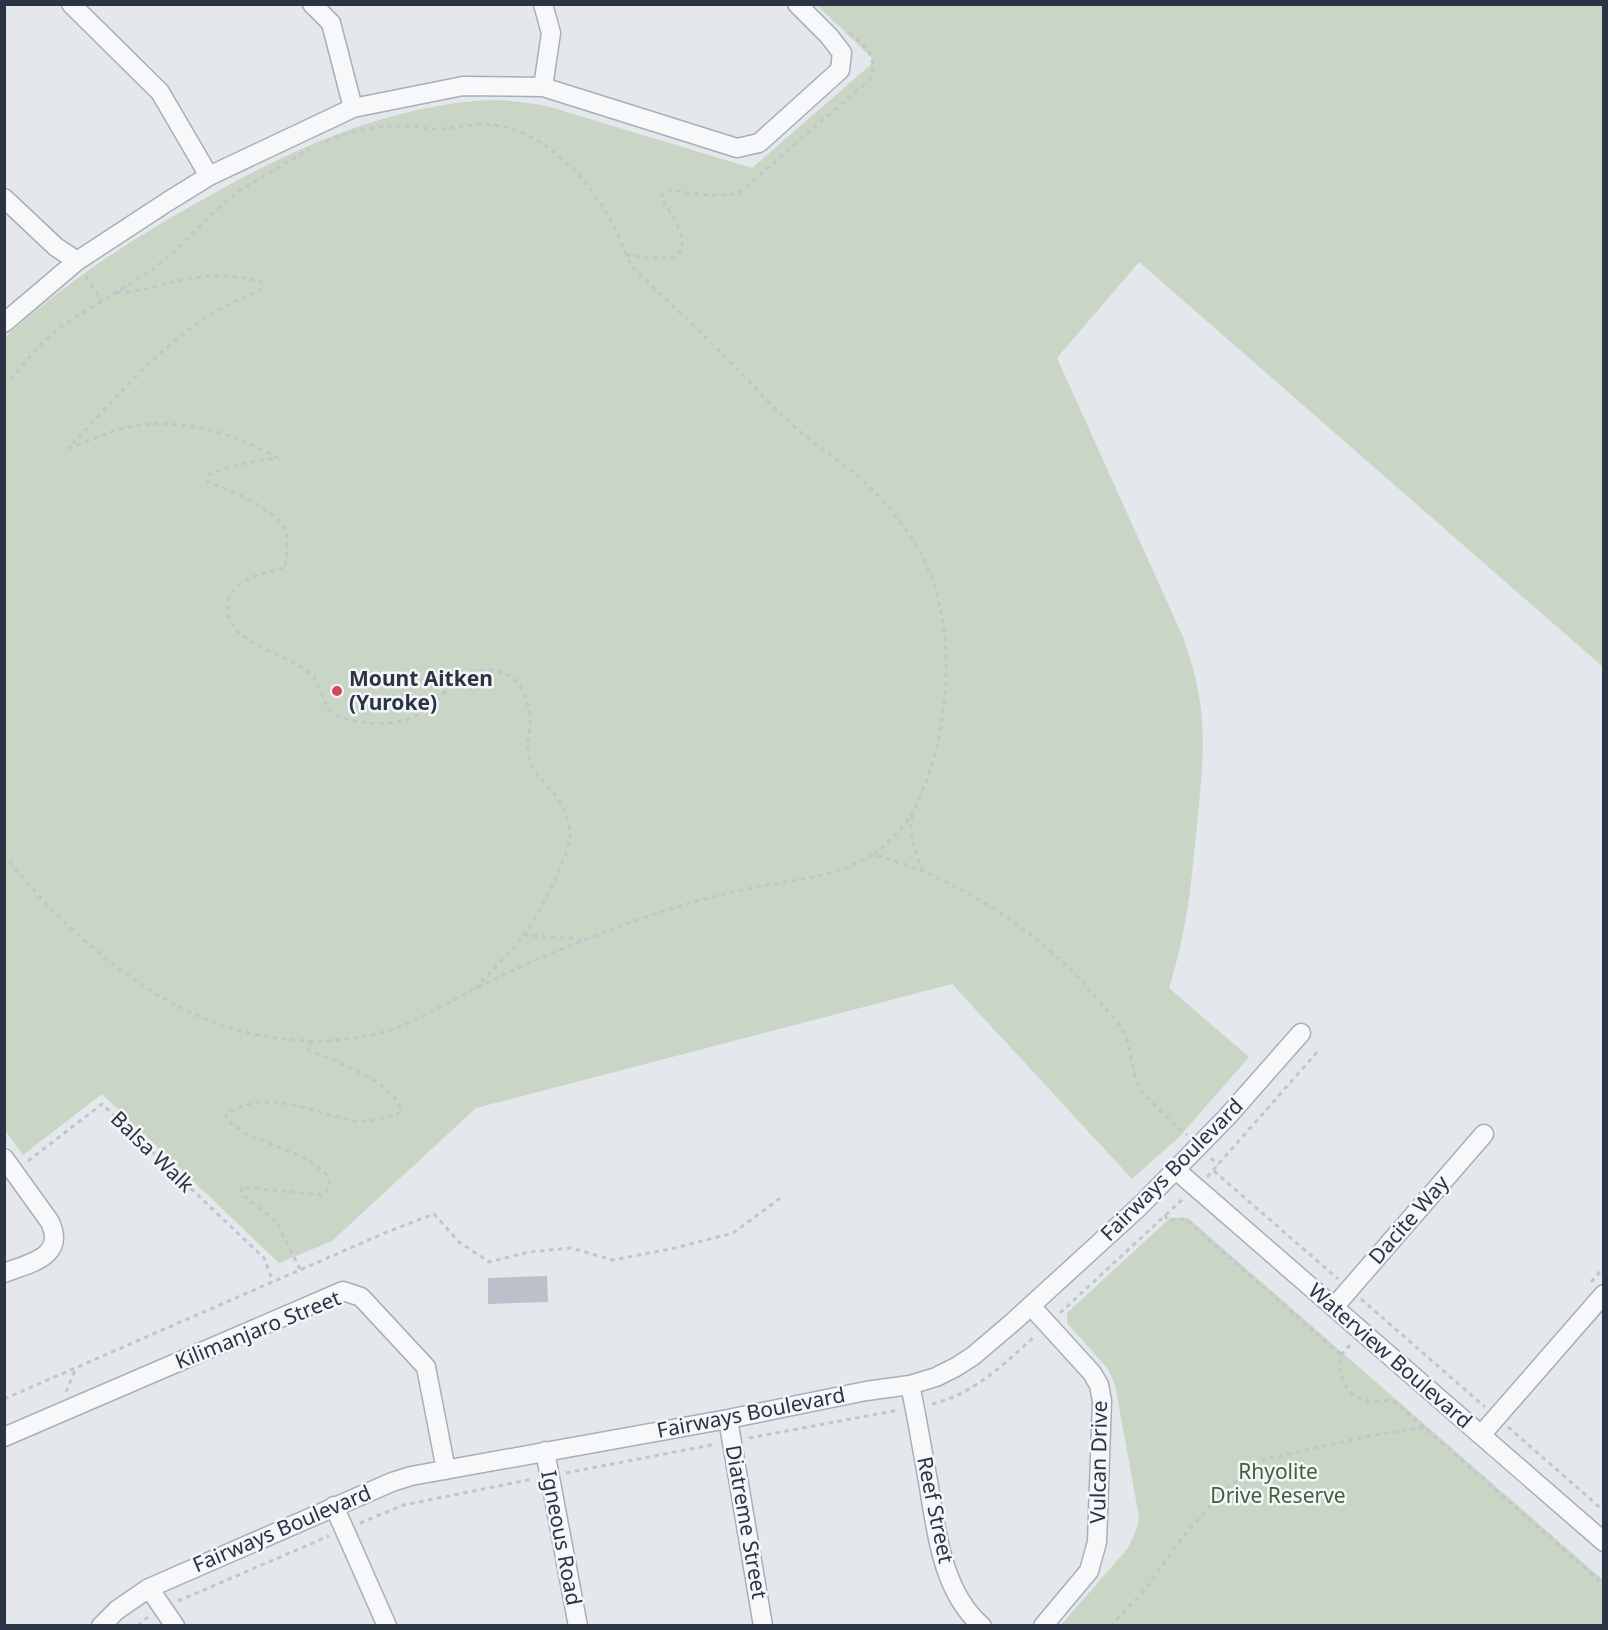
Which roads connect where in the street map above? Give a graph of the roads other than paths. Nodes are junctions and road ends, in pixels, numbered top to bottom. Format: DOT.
graph roads {
  1 [pos="70,4"];
  2 [pos="312,4"];
  3 [pos="543,4"];
  4 [pos="797,4"];
  5 [pos="543,87"];
  6 [pos="353,108"];
  7 [pos="209,176"];
  8 [pos="4,198"];
  9 [pos="77,261"];
  10 [pos="4,323"];
  11 [pos="1301,1033"];
  12 [pos="1484,1134"];
  13 [pos="9,1164"];
  14 [pos="1176,1170"];
  15 [pos="4,1274"];
  16 [pos="1604,1294"];
  17 [pos="1030,1306"];
  18 [pos="1334,1307"];
  19 [pos="910,1385"];
  20 [pos="728,1419"];
  21 [pos="1481,1435"];
  22 [pos="4,1437"];
  23 [pos="545,1451"];
  24 [pos="446,1470"];
  25 [pos="334,1506"];
  26 [pos="1604,1542"];
  27 [pos="149,1588"];
  28 [pos="101,1626"];
  29 [pos="175,1626"];
  30 [pos="387,1626"];
  31 [pos="578,1626"];
  32 [pos="764,1626"];
  33 [pos="982,1626"];
  34 [pos="1043,1626"];
  1 -- 7 [label="street"];
  2 -- 6 [label="street"];
  3 -- 5 [label="street"];
  4 -- 5 [label="street"];
  5 -- 6 [label="street"];
  6 -- 7 [label="street"];
  7 -- 9 [label="street"];
  8 -- 9 [label="street"];
  9 -- 10 [label="street"];
  11 -- 14 [label="street, Fairways Boulevard"];
  12 -- 18 [label="street, Dacite Way"];
  13 -- 15 [label="street"];
  14 -- 17 [label="street, Fairways Boulevard"];
  14 -- 18 [label="street, Waterview Boulevard"];
  16 -- 21 [label="street"];
  17 -- 19 [label="street, Fairways Boulevard"];
  17 -- 34 [label="street, Vulcan Drive"];
  18 -- 21 [label="street, Waterview Boulevard"];
  19 -- 20 [label="street, Fairways Boulevard"];
  19 -- 33 [label="street, Reef Street"];
  20 -- 23 [label="street, Fairways Boulevard"];
  20 -- 32 [label="street, Diatreme Street"];
  21 -- 26 [label="street, Waterview Boulevard"];
  22 -- 24 [label="street, Kilimanjaro Street"];
  23 -- 24 [label="street, Fairways Boulevard"];
  23 -- 31 [label="street, Igneous Road"];
  24 -- 25 [label="street, Fairways Boulevard"];
  25 -- 27 [label="street, Fairways Boulevard"];
  25 -- 30 [label="street"];
  27 -- 28 [label="street, Fairways Boulevard"];
  27 -- 29 [label="street"];
}
